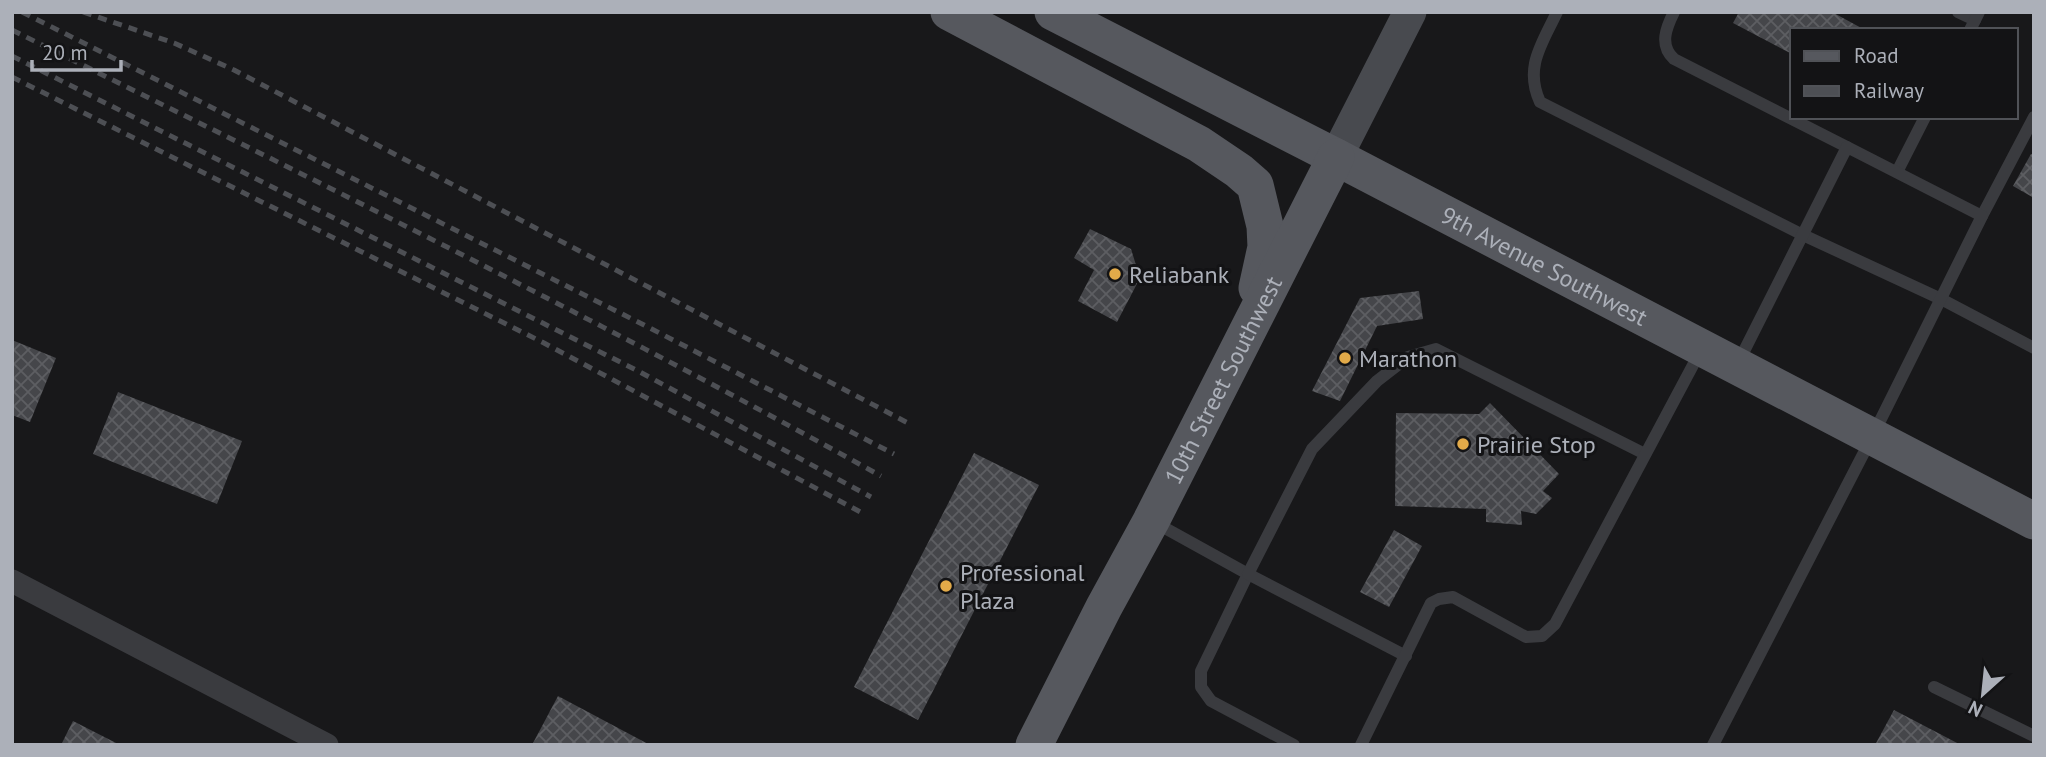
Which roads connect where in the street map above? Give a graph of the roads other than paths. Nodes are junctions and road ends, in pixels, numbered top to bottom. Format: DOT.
graph roads {
  1 [pos="948,12"];
  2 [pos="1053,12"];
  3 [pos="1410,12"];
  4 [pos="1557,12"];
  5 [pos="1674,12"];
  6 [pos="1958,12"];
  7 [pos="1974,21"];
  8 [pos="2034,117"];
  9 [pos="1790,118"];
  10 [pos="1792,119"];
  11 [pos="1924,119"];
  12 [pos="1847,147"];
  13 [pos="1336,157"];
  14 [pos="1897,172"];
  15 [pos="1982,216"];
  16 [pos="1803,235"];
  17 [pos="1941,299"];
  18 [pos="1249,326"];
  19 [pos="1702,348"];
  20 [pos="2034,348"];
  21 [pos="1737,367"];
  22 [pos="1872,437"];
  23 [pos="1645,454"];
  24 [pos="1151,521"];
  25 [pos="2034,521"];
  26 [pos="1248,573"];
  27 [pos="12,582"];
  28 [pos="1406,656"];
  29 [pos="1934,687"];
  30 [pos="2034,736"];
  31 [pos="327,745"];
  32 [pos="1034,745"];
  33 [pos="1294,745"];
  34 [pos="1361,745"];
  35 [pos="1713,745"];
  1 -- 18 [label="main road"];
  2 -- 13 [label="main road, 9th Avenue Southwest"];
  3 -- 13 [label="main road, 10th Street Southwest"];
  4 -- 16 [label="lane"];
  5 -- 9 [label="lane"];
  6 -- 7 [label="lane"];
  8 -- 15 [label="lane"];
  10 -- 12 [label="lane"];
  11 -- 14 [label="lane"];
  12 -- 14 [label="lane"];
  12 -- 16 [label="lane"];
  13 -- 18 [label="main road, 10th Street Southwest"];
  13 -- 19 [label="main road, 9th Avenue Southwest"];
  14 -- 15 [label="lane"];
  15 -- 17 [label="lane"];
  16 -- 17 [label="lane"];
  16 -- 21 [label="lane"];
  17 -- 20 [label="lane"];
  17 -- 22 [label="lane"];
  18 -- 24 [label="main road, 10th Street Southwest"];
  19 -- 21 [label="main road, 9th Avenue Southwest"];
  19 -- 23 [label="lane"];
  21 -- 22 [label="main road, 9th Avenue Southwest"];
  22 -- 25 [label="main road, 9th Avenue Southwest"];
  22 -- 35 [label="lane"];
  23 -- 26 [label="lane"];
  23 -- 28 [label="lane"];
  24 -- 26 [label="lane"];
  24 -- 32 [label="main road, 10th Street Southwest"];
  26 -- 28 [label="lane"];
  26 -- 33 [label="lane"];
  27 -- 31 [label="street"];
  28 -- 34 [label="lane"];
  29 -- 30 [label="lane"];
}
